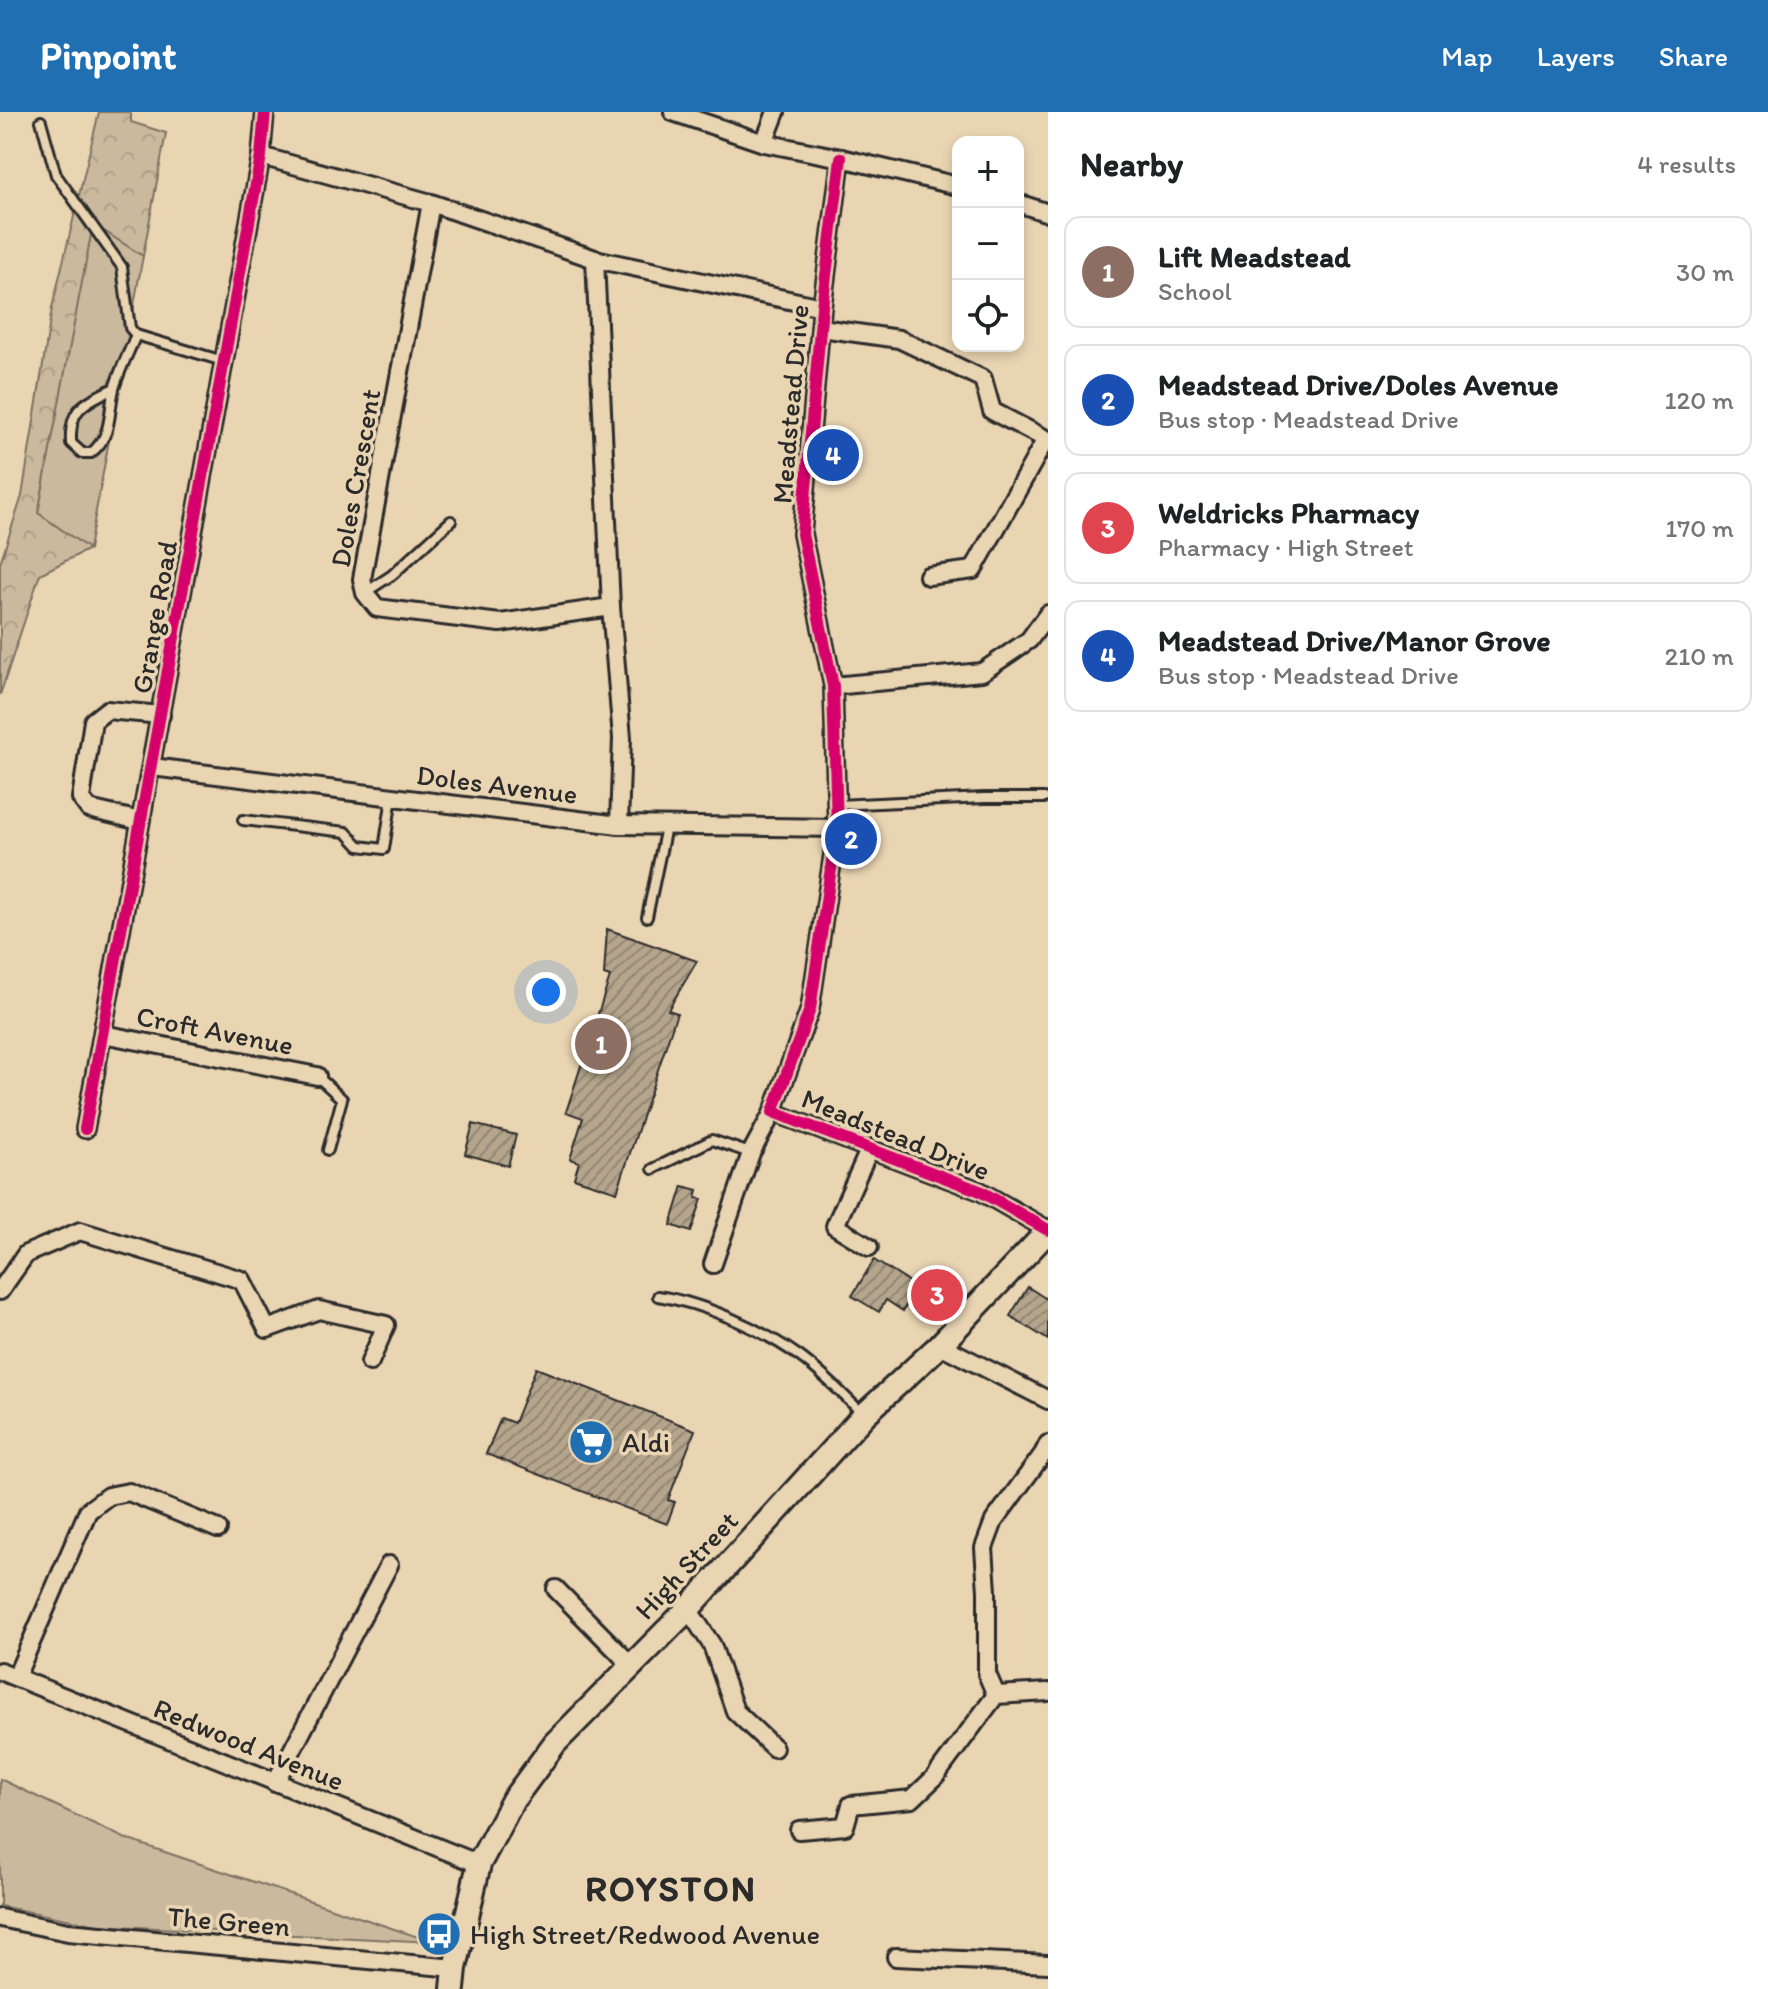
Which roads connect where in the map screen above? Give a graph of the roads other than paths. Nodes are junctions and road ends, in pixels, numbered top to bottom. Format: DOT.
graph roads {
  1 [pos="265,112"];
  2 [pos="673,112"];
  3 [pos="776,112"];
  4 [pos="41,121"];
  5 [pos="764,143"];
  6 [pos="261,156"];
  7 [pos="841,158"];
  8 [pos="952,185"];
  9 [pos="431,203"];
  10 [pos="1024,205"];
  11 [pos="1048,213"];
  12 [pos="595,259"];
  13 [pos="822,307"];
  14 [pos="821,328"];
  15 [pos="136,335"];
  16 [pos="223,361"];
  17 [pos="114,388"];
  18 [pos="1047,440"];
  19 [pos="451,521"];
  20 [pos="928,576"];
  21 [pos="365,593"];
  22 [pos="611,607"];
  23 [pos="1048,614"];
  24 [pos="833,686"];
  25 [pos="161,715"];
  26 [pos="152,767"];
  27 [pos="392,797"];
  28 [pos="1044,798"];
  29 [pos="836,805"];
  30 [pos="243,820"];
  31 [pos="140,821"];
  32 [pos="619,825"];
  33 [pos="667,826"];
  34 [pos="837,828"];
  35 [pos="647,917"];
  36 [pos="103,1034"];
  37 [pos="317,1076"];
  38 [pos="773,1112"];
  39 [pos="85,1129"];
  40 [pos="870,1148"];
  41 [pos="328,1150"];
  42 [pos="751,1153"];
  43 [pos="653,1169"];
  44 [pos="1048,1231"];
  45 [pos="869,1247"];
  46 [pos="713,1264"];
  47 [pos="0,1291"];
  48 [pos="658,1296"];
  49 [pos="940,1345"];
  50 [pos="370,1362"];
  51 [pos="1048,1400"];
  52 [pos="864,1415"];
  53 [pos="1048,1444"];
  54 [pos="218,1529"];
  55 [pos="389,1565"];
  56 [pos="556,1589"];
  57 [pos="688,1609"];
  58 [pos="632,1666"];
  59 [pos="0,1671"];
  60 [pos="16,1677"];
  61 [pos="1048,1692"];
  62 [pos="996,1695"];
  63 [pos="774,1748"];
  64 [pos="275,1783"];
  65 [pos="799,1830"];
  66 [pos="479,1864"];
  67 [pos="0,1918"];
  68 [pos="896,1957"];
  69 [pos="1048,1964"];
  70 [pos="454,1979"];
  1 -- 6 [label="street, Grange Road"];
  2 -- 5 [label="street"];
  3 -- 5 [label="street"];
  4 -- 15 [label="lane"];
  5 -- 7 [label="street"];
  6 -- 9 [label="street"];
  6 -- 16 [label="street, Grange Road"];
  7 -- 8 [label="street"];
  7 -- 13 [label="street, Meadstead Drive"];
  9 -- 12 [label="street"];
  9 -- 21 [label="street, Doles Crescent"];
  10 -- 11 [label="street"];
  12 -- 13 [label="street"];
  12 -- 22 [label="street"];
  13 -- 14 [label="street, Meadstead Drive"];
  14 -- 18 [label="street"];
  14 -- 24 [label="street, Meadstead Drive"];
  15 -- 16 [label="lane"];
  15 -- 17 [label="lane"];
  16 -- 25 [label="street, Grange Road"];
  17 -- 17 [label="lane"];
  18 -- 20 [label="street"];
  19 -- 21 [label="lane"];
  21 -- 22 [label="street, Doles Crescent"];
  22 -- 32 [label="street"];
  23 -- 24 [label="street"];
  24 -- 29 [label="street, Meadstead Drive"];
  25 -- 26 [label="street, Grange Road"];
  25 -- 31 [label="street, Grange Road"];
  26 -- 27 [label="street, Doles Avenue"];
  26 -- 31 [label="street, Grange Road"];
  27 -- 30 [label="lane"];
  27 -- 32 [label="street, Doles Avenue"];
  28 -- 29 [label="lane"];
  29 -- 34 [label="street, Meadstead Drive"];
  31 -- 36 [label="street, Grange Road"];
  32 -- 33 [label="street, Doles Avenue"];
  33 -- 34 [label="street, Doles Avenue"];
  33 -- 35 [label="lane"];
  34 -- 38 [label="street, Meadstead Drive"];
  36 -- 37 [label="street, Croft Avenue"];
  36 -- 39 [label="street, Grange Road"];
  37 -- 41 [label="lane"];
  38 -- 40 [label="street, Meadstead Drive"];
  38 -- 42 [label="street, Meadstead Drive"];
  40 -- 44 [label="street, Meadstead Drive"];
  40 -- 45 [label="street"];
  42 -- 43 [label="lane"];
  42 -- 46 [label="street, Meadstead Drive"];
  44 -- 49 [label="main road, High Street"];
  47 -- 50 [label="street"];
  48 -- 52 [label="lane"];
  49 -- 51 [label="street"];
  49 -- 52 [label="main road, High Street"];
  52 -- 57 [label="main road, High Street"];
  53 -- 62 [label="street"];
  54 -- 60 [label="street"];
  55 -- 64 [label="street"];
  56 -- 58 [label="street"];
  57 -- 58 [label="main road, High Street"];
  57 -- 63 [label="street"];
  58 -- 66 [label="main road, High Street"];
  59 -- 60 [label="street, Redwood Avenue"];
  60 -- 64 [label="street, Redwood Avenue"];
  61 -- 62 [label="street"];
  62 -- 65 [label="street"];
  64 -- 66 [label="street, Redwood Avenue"];
  66 -- 70 [label="main road, High Street"];
  67 -- 70 [label="street, The Green"];
  68 -- 69 [label="street"];
}
